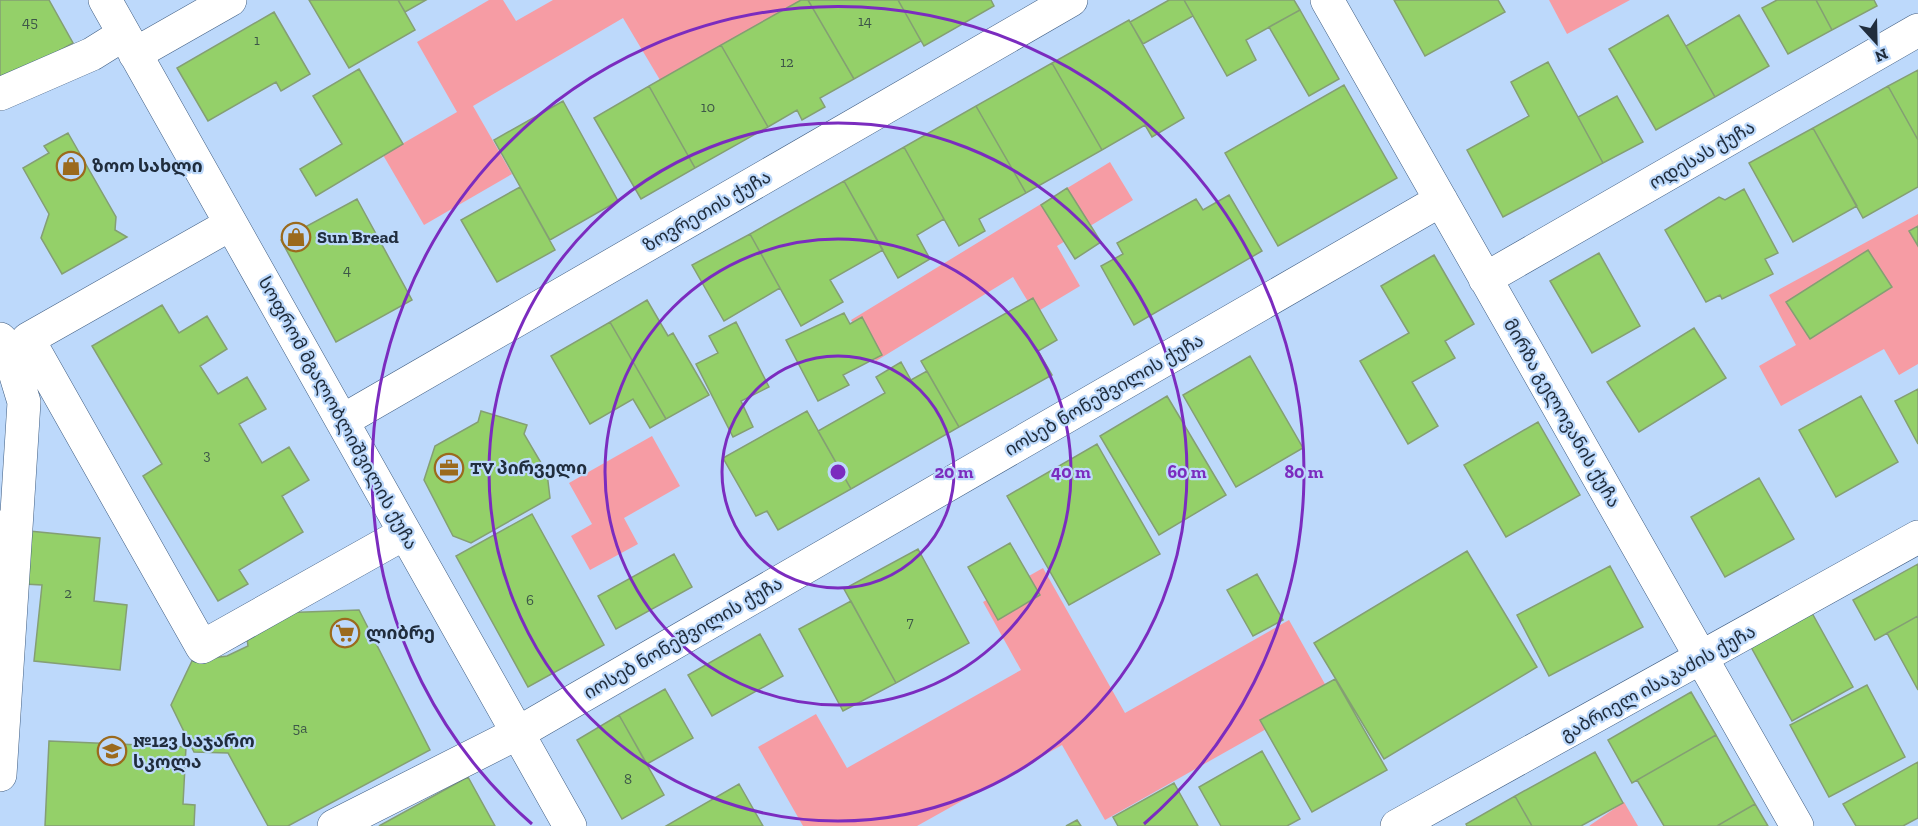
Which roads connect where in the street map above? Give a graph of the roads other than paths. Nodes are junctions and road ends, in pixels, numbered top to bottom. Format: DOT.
graph roads {
  1 [pos="105,0"];
  2 [pos="230,0"];
  3 [pos="1071,0"];
  4 [pos="1327,0"];
  5 [pos="1918,30"];
  6 [pos="130,44"];
  7 [pos="0,94"];
  8 [pos="1441,200"];
  9 [pos="231,224"];
  10 [pos="1485,279"];
  11 [pos="0,339"];
  12 [pos="342,421"];
  13 [pos="8,528"];
  14 [pos="405,533"];
  15 [pos="1918,537"];
  16 [pos="1702,659"];
  17 [pos="518,733"];
  18 [pos="0,775"];
  19 [pos="334,826"];
  20 [pos="570,826"];
  21 [pos="1398,826"];
  22 [pos="1797,826"];
  1 -- 6 [label="street, სოფრომ მგალობლიშვილის ქუჩა"];
  2 -- 6 [label="street"];
  3 -- 12 [label="street, ზოვრეთის ქუჩა"];
  4 -- 8 [label="street, მირზა გელოვანის ქუჩა"];
  5 -- 10 [label="street, ოდესას ქუჩა"];
  6 -- 7 [label="street"];
  6 -- 9 [label="street, სოფრომ მგალობლიშვილის ქუჩა"];
  8 -- 10 [label="street, მირზა გელოვანის ქუჩა"];
  8 -- 17 [label="street, იოსებ ნონეშვილის ქუჩა"];
  9 -- 12 [label="street, სოფრომ მგალობლიშვილის ქუჩა"];
  9 -- 14 [label="street"];
  10 -- 16 [label="street, მირზა გელოვანის ქუჩა"];
  11 -- 13 [label="street"];
  12 -- 14 [label="street, სოფრომ მგალობლიშვილის ქუჩა"];
  13 -- 18 [label="street"];
  14 -- 17 [label="street, სოფრომ მგალობლიშვილის ქუჩა"];
  15 -- 16 [label="street, გაბრიელ ისაკაძის ქუჩა"];
  16 -- 21 [label="street, გაბრიელ ისაკაძის ქუჩა"];
  16 -- 22 [label="street, მირზა გელოვანის ქუჩა"];
  17 -- 19 [label="street, იოსებ ნონეშვილის ქუჩა"];
  17 -- 20 [label="street, სოფრომ მგალობლიშვილის ქუჩა"];
}
